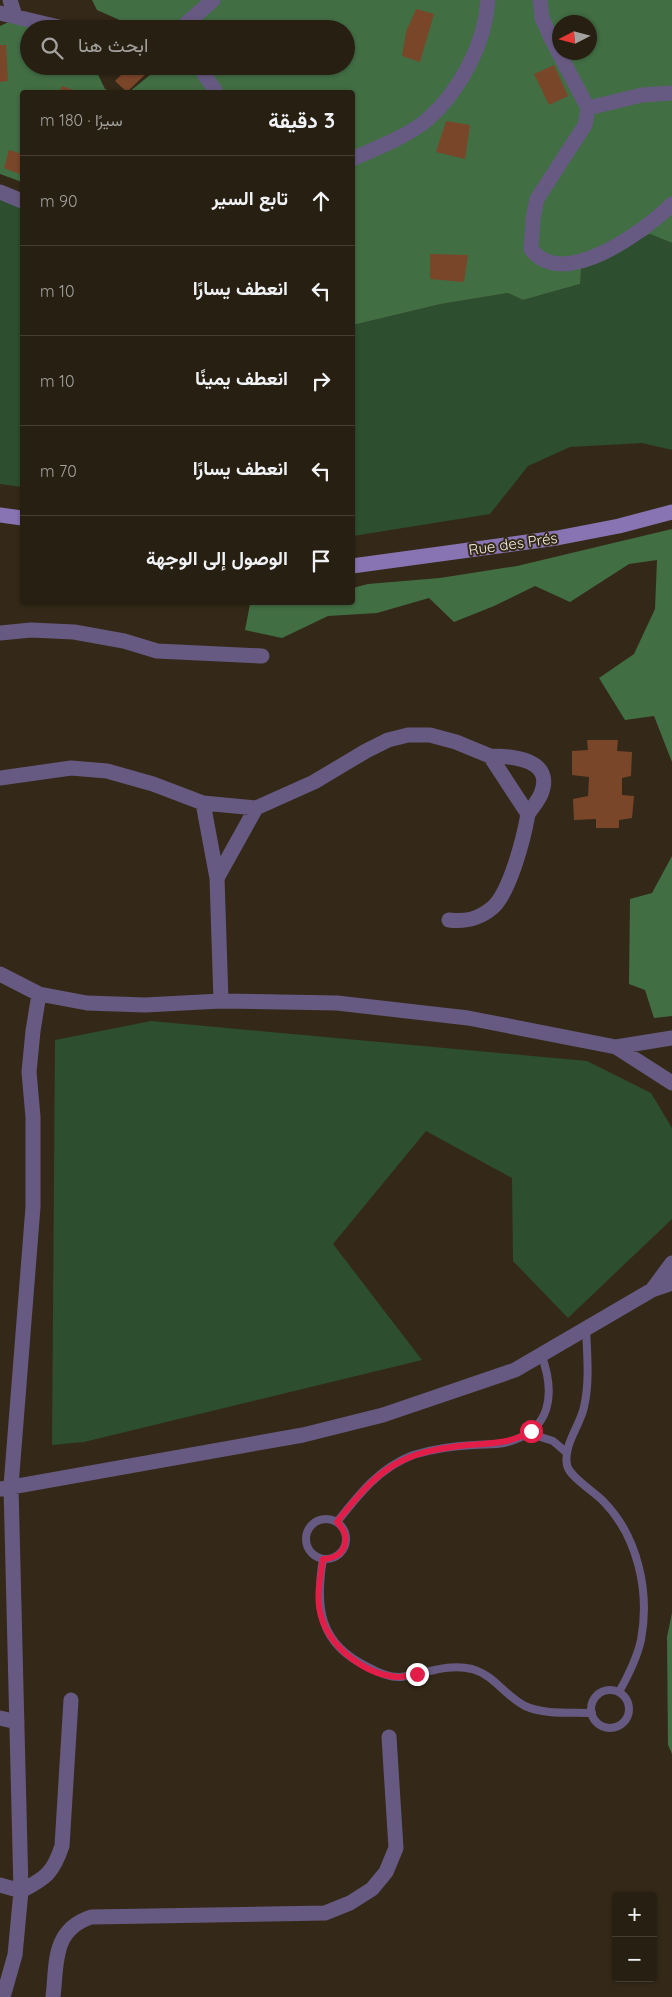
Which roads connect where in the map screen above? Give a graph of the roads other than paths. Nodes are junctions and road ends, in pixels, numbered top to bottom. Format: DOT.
graph roads {
  1 [pos="10,0"];
  2 [pos="213,0"];
  3 [pos="488,0"];
  4 [pos="540,0"];
  5 [pos="0,13"];
  6 [pos="15,16"];
  7 [pos="31,20"];
  8 [pos="190,20"];
  9 [pos="205,75"];
  10 [pos="215,90"];
  11 [pos="672,93"];
  12 [pos="588,108"];
  13 [pos="355,157"];
  14 [pos="0,192"];
  15 [pos="20,200"];
  16 [pos="672,204"];
  17 [pos="672,512"];
  18 [pos="0,515"];
  19 [pos="20,518"];
  20 [pos="355,566"];
  21 [pos="0,633"];
  22 [pos="262,656"];
  23 [pos="490,756"];
  24 [pos="0,778"];
  25 [pos="203,803"];
  26 [pos="256,808"];
  27 [pos="528,814"];
  28 [pos="218,878"];
  29 [pos="449,920"];
  30 [pos="0,974"];
  31 [pos="39,994"];
  32 [pos="221,1001"];
  33 [pos="672,1038"];
  34 [pos="616,1047"];
  35 [pos="672,1083"];
  36 [pos="672,1263"];
  37 [pos="672,1283"];
  38 [pos="652,1290"];
  39 [pos="586,1328"];
  40 [pos="541,1354"];
  41 [pos="528,1433"];
  42 [pos="567,1453"];
  43 [pos="6,1487"];
  44 [pos="337,1522"];
  45 [pos="323,1559"];
  46 [pos="620,1692"];
  47 [pos="71,1700"];
  48 [pos="592,1713"];
  49 [pos="0,1718"];
  50 [pos="17,1722"];
  51 [pos="389,1737"];
  52 [pos="0,1885"];
  53 [pos="21,1891"];
  54 [pos="3,1997"];
  55 [pos="53,1997"];
  1 -- 6 [label="street"];
  2 -- 8 [label="street"];
  3 -- 13 [label="street"];
  4 -- 12 [label="street"];
  5 -- 6 [label="street"];
  6 -- 7 [label="street"];
  9 -- 10 [label="street"];
  11 -- 12 [label="street"];
  12 -- 16 [label="street"];
  14 -- 15 [label="street"];
  17 -- 20 [label="street, Rue des Prés"];
  18 -- 19 [label="street"];
  21 -- 22 [label="street"];
  23 -- 26 [label="street"];
  23 -- 27 [label="street"];
  23 -- 27 [label="street"];
  24 -- 25 [label="street"];
  25 -- 26 [label="street"];
  25 -- 28 [label="street"];
  26 -- 28 [label="street"];
  27 -- 29 [label="street"];
  28 -- 32 [label="street"];
  30 -- 31 [label="street"];
  31 -- 32 [label="street"];
  31 -- 43 [label="street"];
  32 -- 34 [label="street"];
  33 -- 34 [label="street"];
  34 -- 35 [label="street"];
  36 -- 38 [label="street"];
  37 -- 38 [label="street"];
  38 -- 39 [label="street"];
  39 -- 40 [label="street"];
  39 -- 42 [label="lane"];
  40 -- 41 [label="lane"];
  40 -- 43 [label="street"];
  41 -- 42 [label="lane"];
  41 -- 44 [label="lane"];
  42 -- 46 [label="lane"];
  43 -- 50 [label="street"];
  44 -- 45 [label="lane"];
  44 -- 45 [label="lane"];
  45 -- 48 [label="lane"];
  46 -- 48 [label="lane"];
  46 -- 48 [label="lane"];
  47 -- 53 [label="street"];
  49 -- 50 [label="street"];
  50 -- 53 [label="street"];
  51 -- 55 [label="street"];
  52 -- 53 [label="street"];
  53 -- 54 [label="street"];
}
